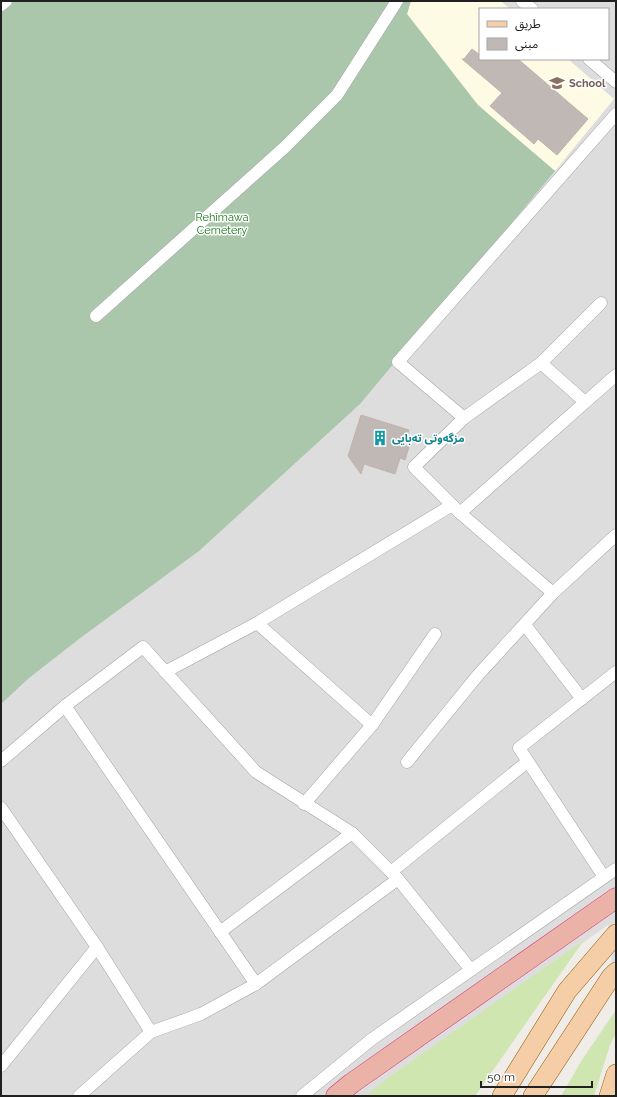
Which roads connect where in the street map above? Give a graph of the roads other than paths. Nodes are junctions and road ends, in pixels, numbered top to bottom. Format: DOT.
graph roads {
  1 [pos="6,1"];
  2 [pos="397,1"];
  3 [pos="522,1"];
  4 [pos="1,5"];
  5 [pos="531,8"];
  6 [pos="591,60"];
  7 [pos="616,82"];
  8 [pos="616,114"];
  9 [pos="601,303"];
  10 [pos="96,316"];
  11 [pos="541,363"];
  12 [pos="616,375"];
  13 [pos="585,402"];
  14 [pos="464,418"];
  15 [pos="456,509"];
  16 [pos="616,535"];
  17 [pos="553,593"];
  18 [pos="257,623"];
  19 [pos="525,625"];
  20 [pos="435,634"];
  21 [pos="165,672"];
  22 [pos="616,672"];
  23 [pos="582,699"];
  24 [pos="65,706"];
  25 [pos="372,725"];
  26 [pos="1,761"];
  27 [pos="407,762"];
  28 [pos="527,762"];
  29 [pos="304,804"];
  30 [pos="1,808"];
  31 [pos="352,833"];
  32 [pos="616,869"];
  33 [pos="395,875"];
  34 [pos="604,877"];
  35 [pos="616,898"];
  36 [pos="220,932"];
  37 [pos="616,934"];
  38 [pos="97,947"];
  39 [pos="471,970"];
  40 [pos="616,972"];
  41 [pos="256,984"];
  42 [pos="151,1032"];
  43 [pos="1,1066"];
  44 [pos="616,1074"];
  45 [pos="79,1096"];
  46 [pos="302,1096"];
  47 [pos="336,1096"];
  48 [pos="502,1096"];
  49 [pos="532,1096"];
  50 [pos="608,1096"];
  1 -- 4 [label="street"];
  2 -- 10 [label="street"];
  3 -- 5 [label="street"];
  6 -- 7 [label="street"];
  8 -- 14 [label="street"];
  9 -- 11 [label="street"];
  11 -- 13 [label="street"];
  11 -- 14 [label="street"];
  12 -- 13 [label="street"];
  13 -- 15 [label="street"];
  14 -- 15 [label="street"];
  15 -- 17 [label="street"];
  15 -- 18 [label="street"];
  16 -- 17 [label="street"];
  17 -- 19 [label="street"];
  18 -- 21 [label="street"];
  18 -- 25 [label="street"];
  19 -- 23 [label="street"];
  19 -- 27 [label="street"];
  20 -- 25 [label="street"];
  21 -- 24 [label="street"];
  21 -- 29 [label="street"];
  22 -- 23 [label="street"];
  23 -- 28 [label="street"];
  24 -- 26 [label="street"];
  24 -- 36 [label="street"];
  25 -- 29 [label="street"];
  28 -- 33 [label="street"];
  28 -- 34 [label="street"];
  29 -- 31 [label="street"];
  30 -- 38 [label="street"];
  31 -- 33 [label="street"];
  31 -- 36 [label="street"];
  32 -- 34 [label="street"];
  33 -- 39 [label="street"];
  33 -- 41 [label="street"];
  34 -- 39 [label="street"];
  35 -- 47 [label="highway"];
  36 -- 41 [label="street"];
  37 -- 48 [label="main road"];
  38 -- 42 [label="street"];
  38 -- 43 [label="street"];
  39 -- 46 [label="street"];
  40 -- 49 [label="main road"];
  41 -- 42 [label="street"];
  42 -- 45 [label="street"];
  44 -- 50 [label="main road"];
}
